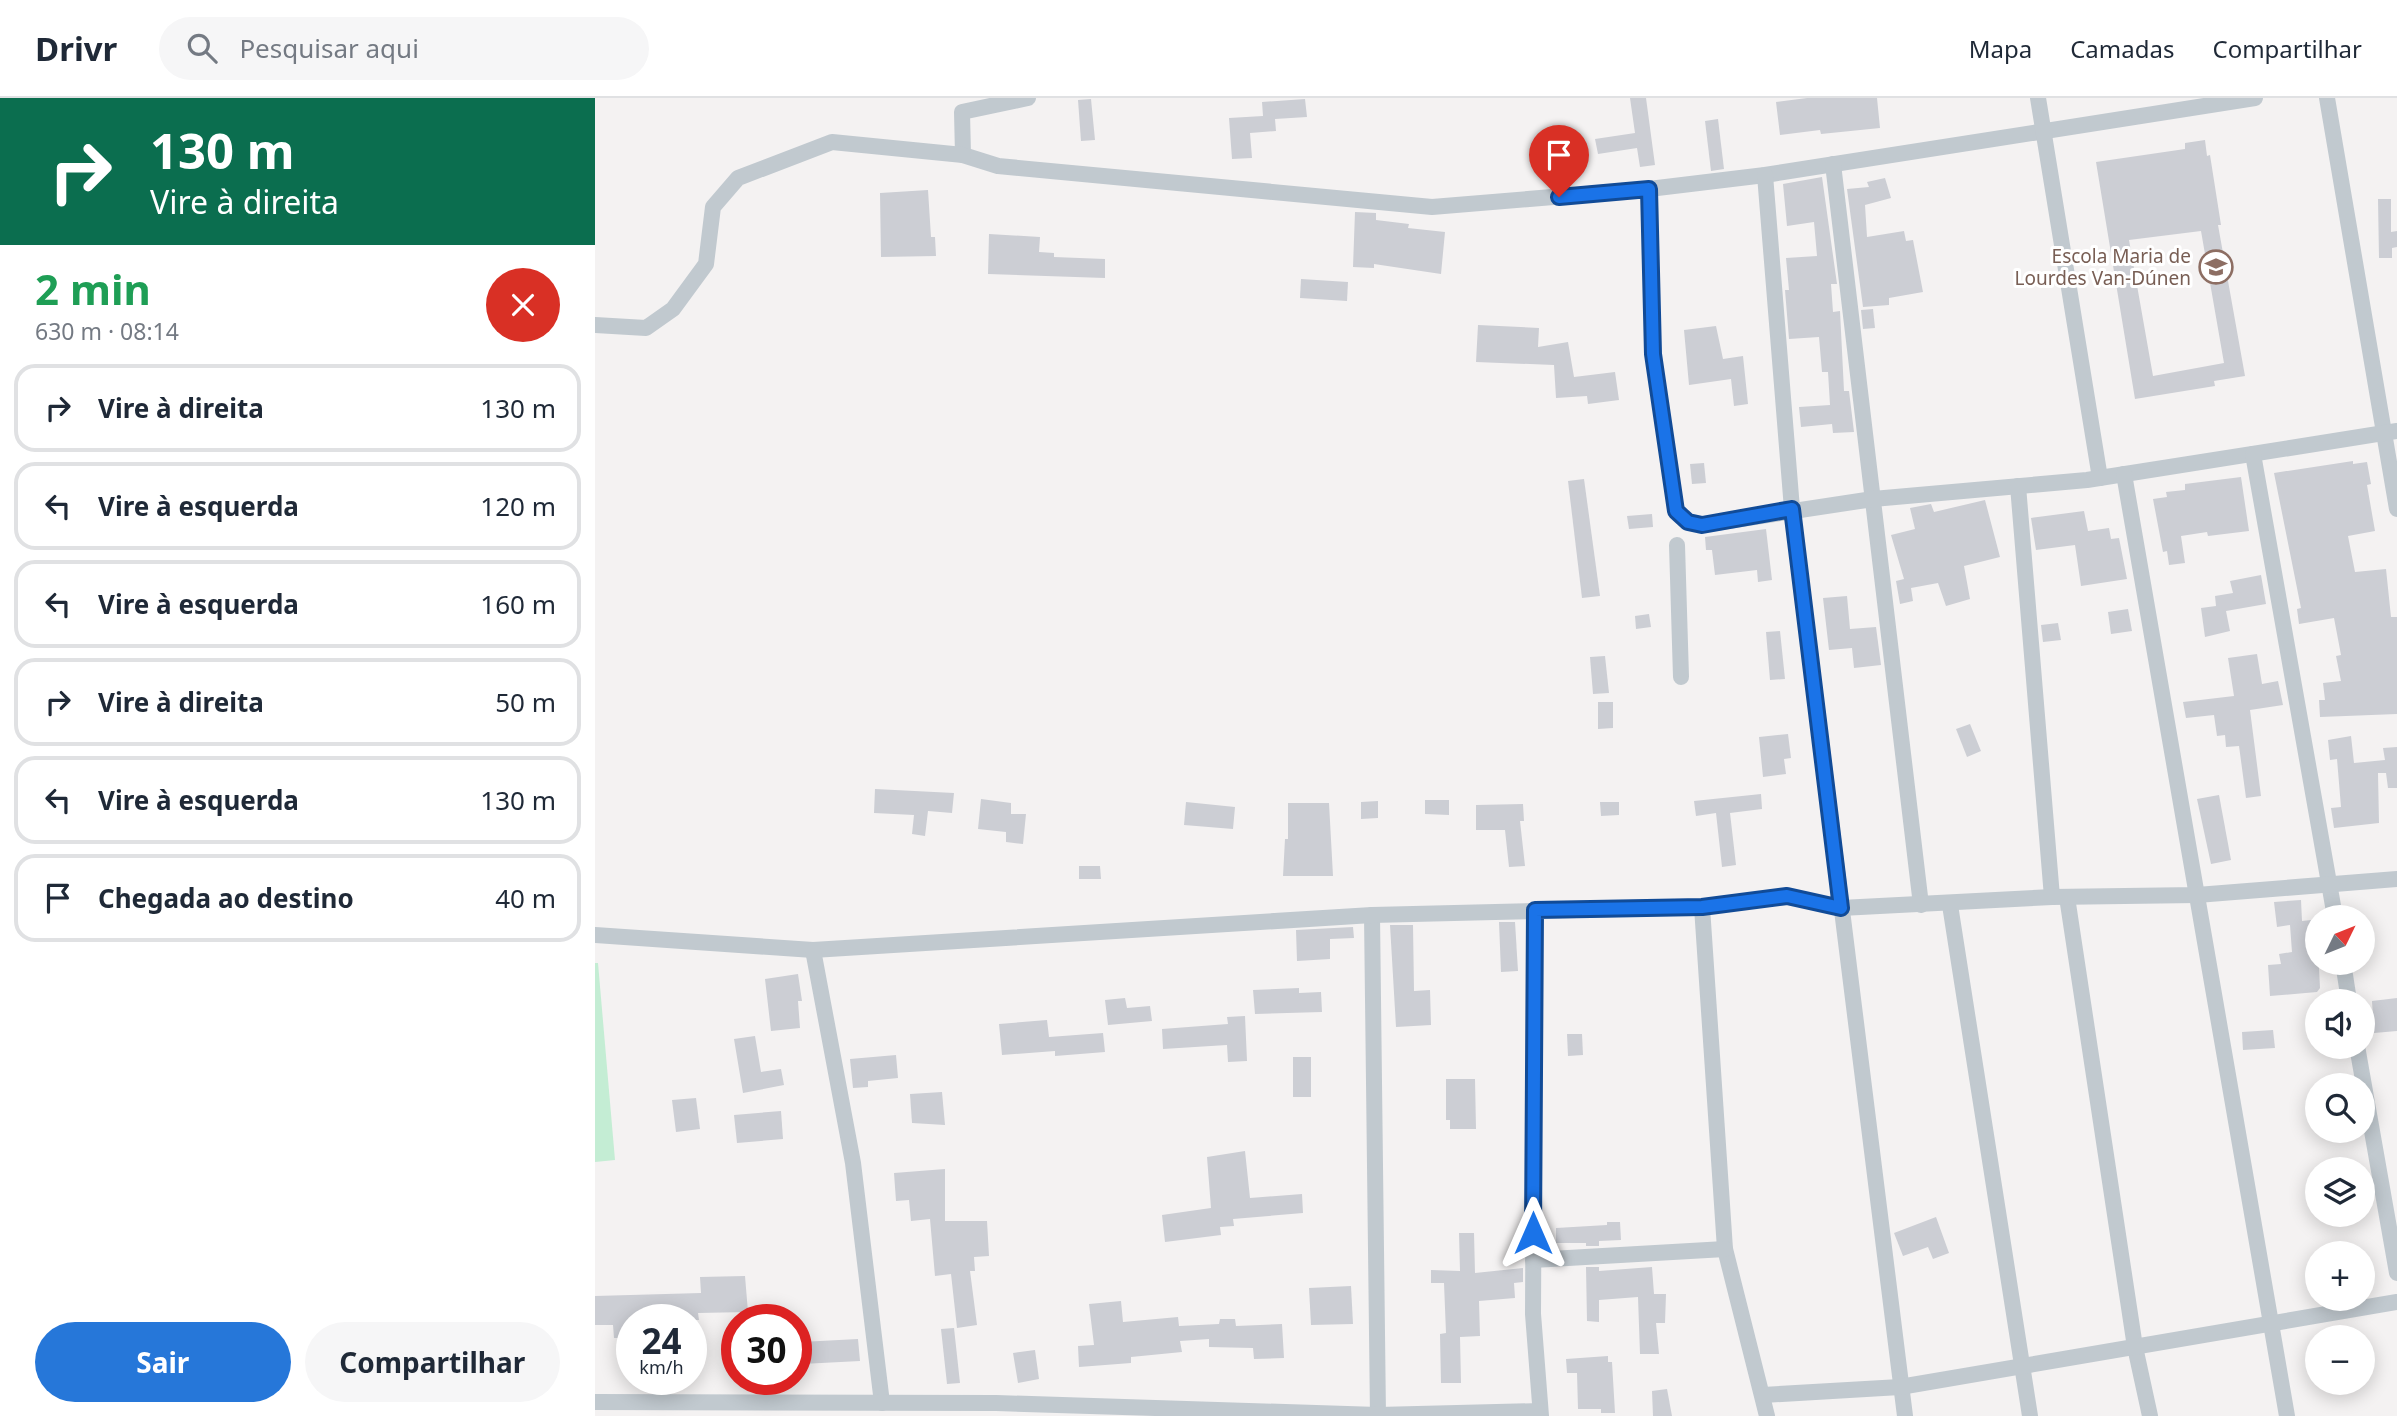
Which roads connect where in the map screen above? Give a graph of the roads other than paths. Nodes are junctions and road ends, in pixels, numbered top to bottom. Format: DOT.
graph roads {
  1 [pos="1028,98"];
  2 [pos="2038,98"];
  3 [pos="2255,98"];
  4 [pos="2327,98"];
  5 [pos="2045,133"];
  6 [pos="963,155"];
  7 [pos="1833,164"];
  8 [pos="1765,174"];
  9 [pos="1649,189"];
  10 [pos="595,325"];
  11 [pos="2391,432"];
  12 [pos="2253,454"];
  13 [pos="2124,474"];
  14 [pos="2100,478"];
  15 [pos="2018,486"];
  16 [pos="1873,499"];
  17 [pos="1792,509"];
  18 [pos="2397,509"];
  19 [pos="1677,545"];
  20 [pos="1681,677"];
  21 [pos="2397,879"];
  22 [pos="2329,887"];
  23 [pos="2197,895"];
  24 [pos="2060,897"];
  25 [pos="1921,905"];
  26 [pos="1949,905"];
  27 [pos="2333,905"];
  28 [pos="1702,907"];
  29 [pos="1841,908"];
  30 [pos="1535,910"];
  31 [pos="1372,915"];
  32 [pos="595,935"];
  33 [pos="813,950"];
  34 [pos="2359,1059"];
  35 [pos="1725,1249"];
  36 [pos="1533,1260"];
  37 [pos="2397,1273"];
  38 [pos="2397,1302"];
  39 [pos="2269,1324"];
  40 [pos="2135,1347"];
  41 [pos="2020,1366"];
  42 [pos="1900,1387"];
  43 [pos="1763,1395"];
  44 [pos="595,1402"];
  45 [pos="881,1403"];
  46 [pos="997,1410"];
  47 [pos="1104,1411"];
  48 [pos="1212,1413"];
  49 [pos="1541,1413"];
  50 [pos="1378,1415"];
  51 [pos="1767,1416"];
  52 [pos="1905,1416"];
  53 [pos="2030,1416"];
  54 [pos="2150,1416"];
  55 [pos="2287,1416"];
  1 -- 6 [label="street"];
  2 -- 5 [label="street"];
  3 -- 5 [label="street"];
  4 -- 11 [label="street"];
  5 -- 7 [label="street"];
  5 -- 14 [label="street"];
  6 -- 9 [label="street"];
  6 -- 10 [label="street"];
  7 -- 8 [label="street"];
  7 -- 16 [label="street"];
  8 -- 9 [label="street"];
  8 -- 17 [label="street"];
  9 -- 17 [label="street"];
  11 -- 12 [label="street"];
  11 -- 18 [label="street"];
  12 -- 13 [label="street"];
  12 -- 22 [label="street"];
  13 -- 14 [label="street"];
  13 -- 23 [label="street"];
  14 -- 15 [label="street"];
  15 -- 16 [label="street"];
  15 -- 24 [label="street"];
  16 -- 17 [label="street"];
  16 -- 25 [label="street"];
  17 -- 29 [label="street"];
  19 -- 20 [label="street"];
  21 -- 22 [label="street"];
  22 -- 23 [label="street"];
  22 -- 27 [label="street"];
  23 -- 24 [label="street"];
  23 -- 39 [label="street"];
  24 -- 26 [label="street"];
  24 -- 40 [label="street"];
  25 -- 26 [label="street"];
  25 -- 29 [label="street"];
  26 -- 41 [label="street"];
  28 -- 29 [label="street"];
  28 -- 30 [label="street"];
  28 -- 35 [label="street"];
  29 -- 42 [label="street"];
  30 -- 31 [label="street"];
  30 -- 36 [label="street"];
  31 -- 33 [label="street"];
  31 -- 50 [label="street"];
  32 -- 33 [label="street"];
  33 -- 45 [label="street"];
  34 -- 37 [label="street"];
  35 -- 36 [label="street"];
  35 -- 43 [label="street"];
  36 -- 49 [label="street"];
  38 -- 39 [label="street"];
  39 -- 40 [label="street"];
  39 -- 55 [label="street"];
  40 -- 41 [label="street"];
  40 -- 54 [label="street"];
  41 -- 42 [label="street"];
  41 -- 53 [label="street"];
  42 -- 43 [label="street"];
  42 -- 52 [label="street"];
  43 -- 51 [label="street"];
  44 -- 45 [label="street"];
  45 -- 46 [label="street"];
  46 -- 47 [label="street"];
  47 -- 48 [label="street"];
  48 -- 50 [label="street"];
  49 -- 50 [label="street"];
}
